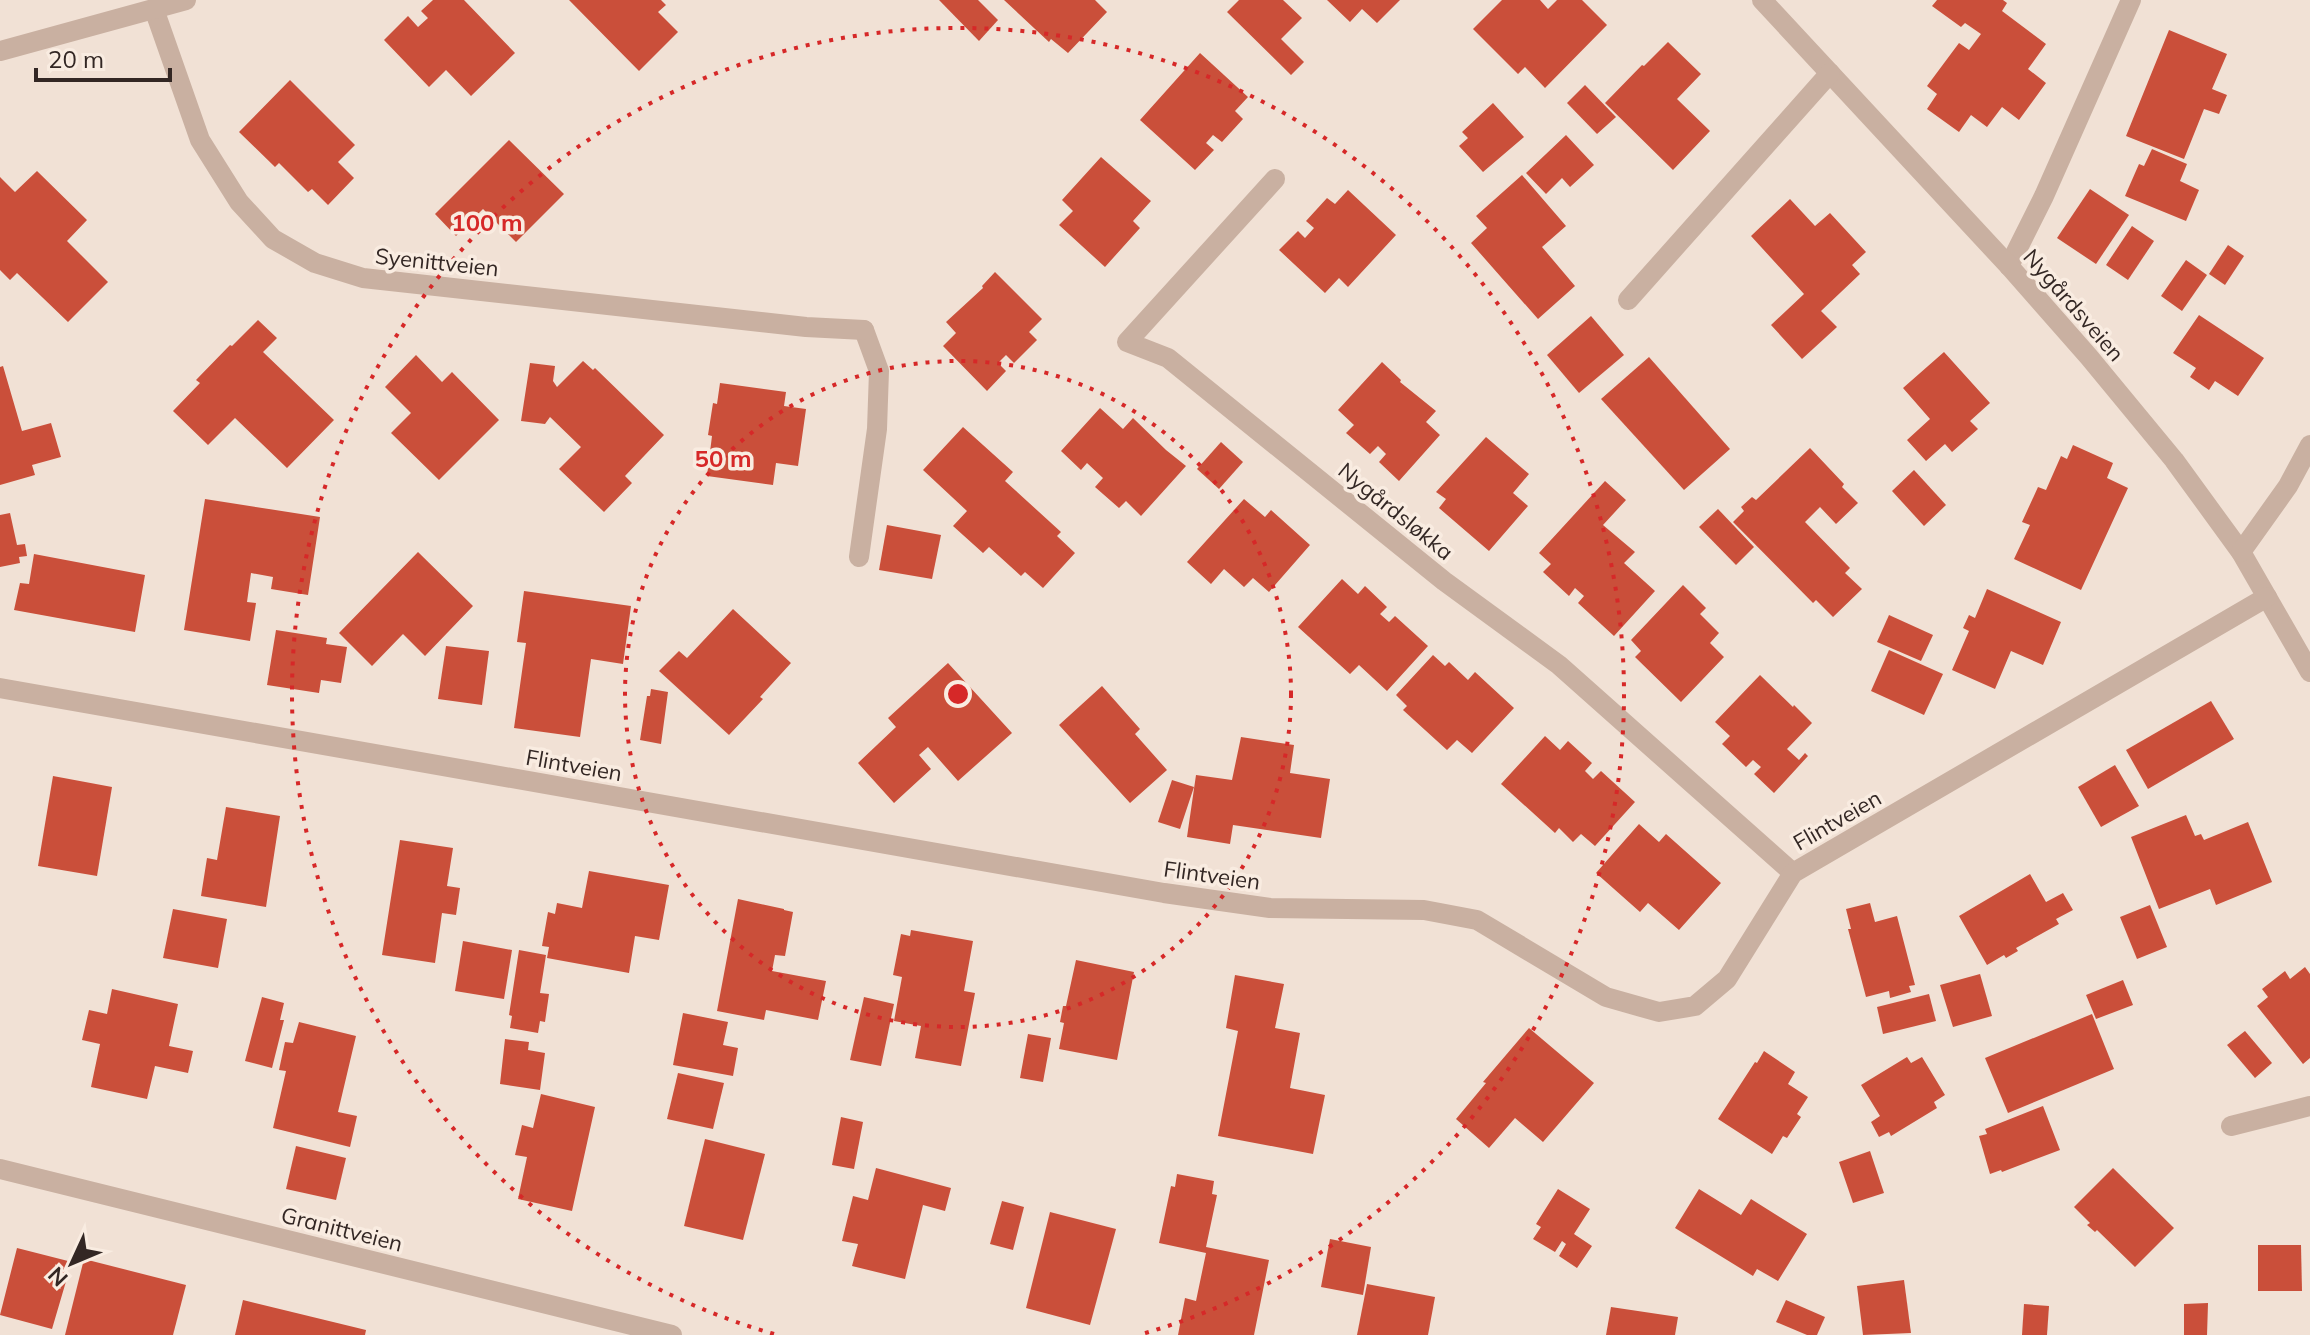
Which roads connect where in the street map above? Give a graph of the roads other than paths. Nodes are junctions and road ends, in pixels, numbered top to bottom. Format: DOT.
graph roads {
  1 [pos="186,0"];
  2 [pos="1762,0"];
  3 [pos="2131,0"];
  4 [pos="154,9"];
  5 [pos="0,51"];
  6 [pos="1830,73"];
  7 [pos="1275,179"];
  8 [pos="2009,266"];
  9 [pos="1628,300"];
  10 [pos="2310,445"];
  11 [pos="2241,552"];
  12 [pos="859,557"];
  13 [pos="2267,597"];
  14 [pos="2310,672"];
  15 [pos="0,688"];
  16 [pos="1793,873"];
  17 [pos="2310,1106"];
  18 [pos="2231,1126"];
  19 [pos="0,1169"];
  20 [pos="672,1335"];
  1 -- 4 [label="street"];
  2 -- 6 [label="street, Nygårdsveien"];
  3 -- 8 [label="street"];
  4 -- 5 [label="street"];
  4 -- 12 [label="street, Syenittveien"];
  6 -- 8 [label="street, Nygårdsveien"];
  6 -- 9 [label="street"];
  7 -- 16 [label="street, Nygårdsløkka"];
  8 -- 11 [label="street, Nygårdsveien"];
  10 -- 11 [label="street"];
  11 -- 13 [label="street, Nygårdsveien"];
  13 -- 14 [label="street, Nygårdsveien"];
  13 -- 16 [label="street, Flintveien"];
  15 -- 16 [label="street, Flintveien"];
  17 -- 18 [label="street"];
  19 -- 20 [label="street, Granittveien"];
}
